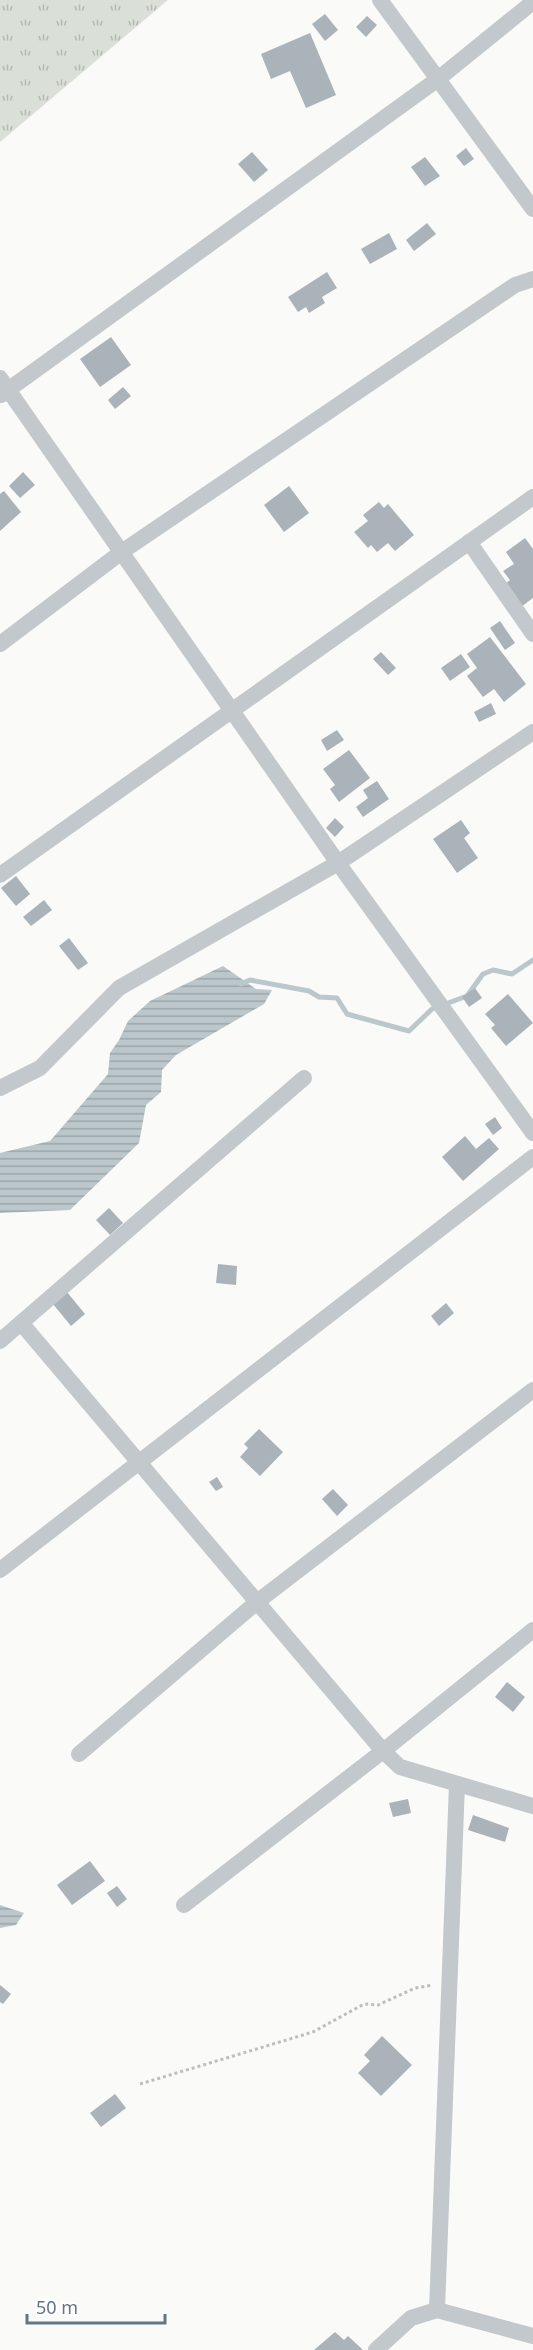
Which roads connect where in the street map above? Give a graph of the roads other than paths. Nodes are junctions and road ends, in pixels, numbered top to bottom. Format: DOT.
graph roads {
  1 [pos="380,0"];
  2 [pos="533,2"];
  3 [pos="438,79"];
  4 [pos="533,208"];
  5 [pos="533,279"];
  6 [pos="3,387"];
  7 [pos="533,497"];
  8 [pos="469,542"];
  9 [pos="123,551"];
  10 [pos="533,634"];
  11 [pos="0,644"];
  12 [pos="232,710"];
  13 [pos="533,732"];
  14 [pos="338,863"];
  15 [pos="0,875"];
  16 [pos="304,1078"];
  17 [pos="0,1088"];
  18 [pos="533,1133"];
  19 [pos="533,1157"];
  20 [pos="22,1324"];
  21 [pos="0,1341"];
  22 [pos="533,1390"];
  23 [pos="140,1463"];
  24 [pos="0,1570"];
  25 [pos="257,1602"];
  26 [pos="533,1630"];
  27 [pos="382,1751"];
  28 [pos="79,1754"];
  29 [pos="457,1784"];
  30 [pos="533,1806"];
  31 [pos="184,1905"];
  32 [pos="437,2310"];
  33 [pos="533,2336"];
  34 [pos="376,2350"];
  1 -- 3 [label="street"];
  2 -- 3 [label="street"];
  3 -- 4 [label="street"];
  3 -- 6 [label="street"];
  5 -- 9 [label="street"];
  6 -- 9 [label="street"];
  7 -- 8 [label="street"];
  8 -- 10 [label="street"];
  8 -- 12 [label="street"];
  9 -- 11 [label="street"];
  9 -- 12 [label="street"];
  12 -- 14 [label="street"];
  12 -- 15 [label="street"];
  13 -- 14 [label="street"];
  14 -- 17 [label="street"];
  14 -- 18 [label="street"];
  16 -- 20 [label="street"];
  19 -- 23 [label="street"];
  20 -- 21 [label="street"];
  20 -- 23 [label="street"];
  22 -- 25 [label="street"];
  23 -- 24 [label="street"];
  23 -- 25 [label="street"];
  25 -- 27 [label="street"];
  25 -- 28 [label="street"];
  26 -- 27 [label="street"];
  27 -- 29 [label="street"];
  27 -- 31 [label="street"];
  29 -- 30 [label="street"];
  29 -- 32 [label="street"];
  32 -- 33 [label="street"];
  32 -- 34 [label="street"];
}
